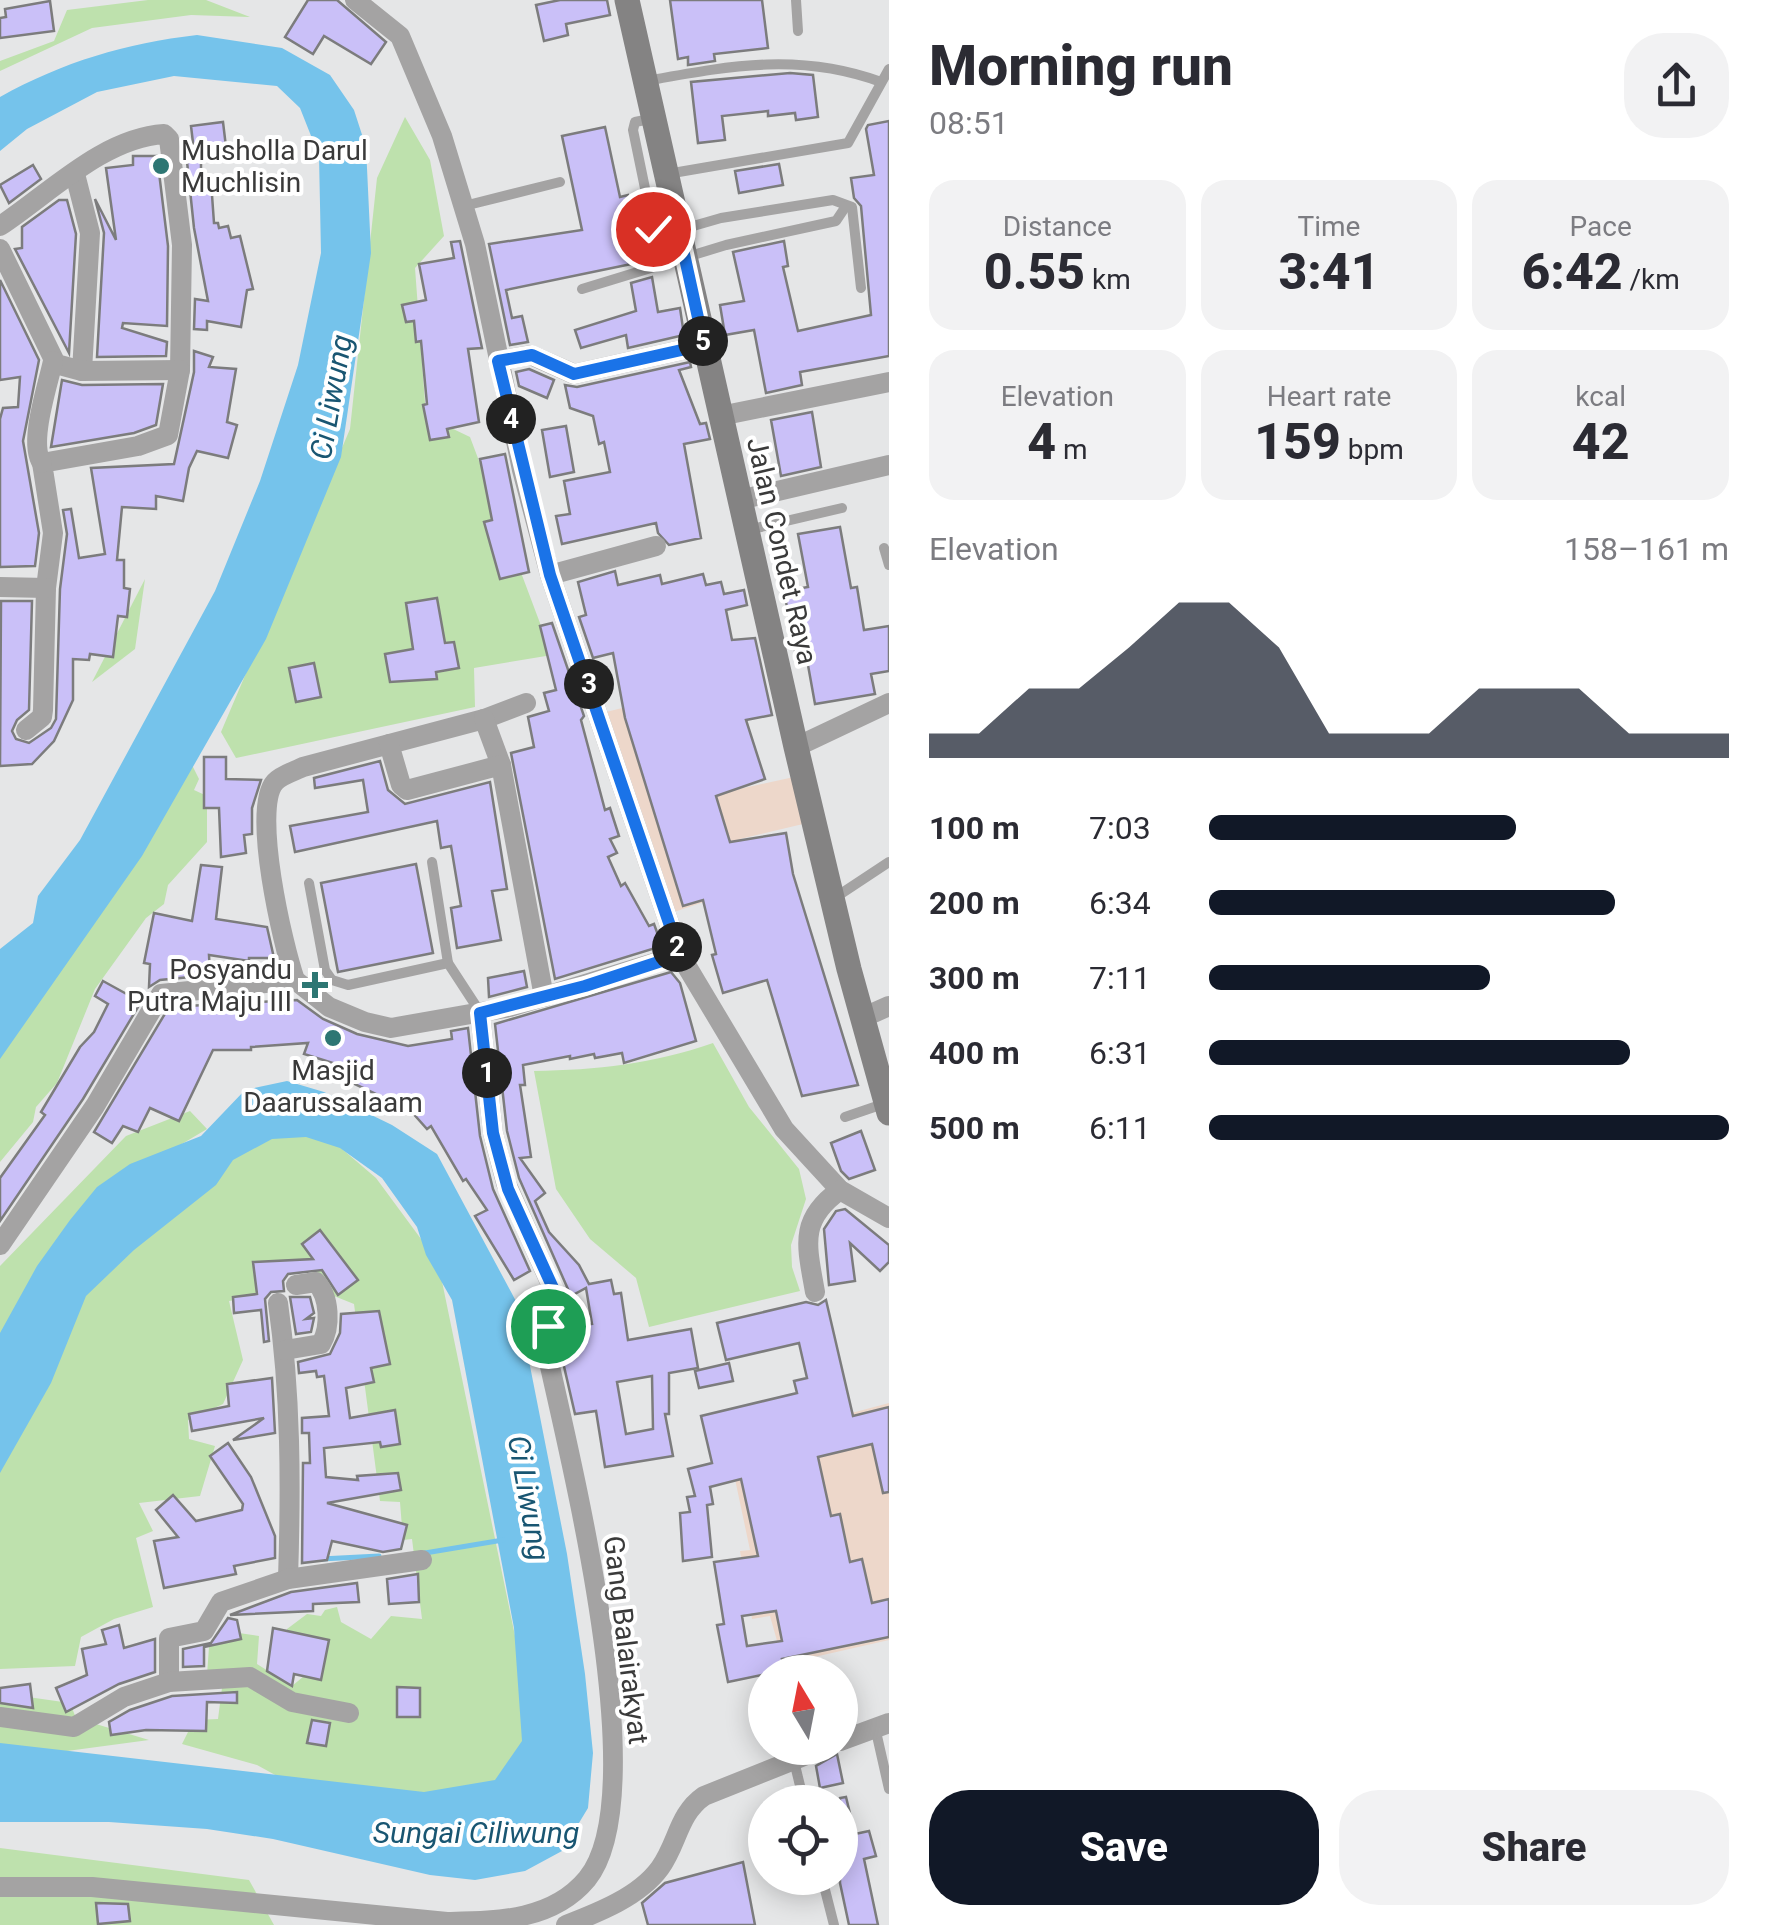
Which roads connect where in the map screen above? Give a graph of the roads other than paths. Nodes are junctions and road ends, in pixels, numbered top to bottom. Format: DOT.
graph roads {
  1 [pos="355,0"];
  2 [pos="627,0"];
  3 [pos="796,0"];
  4 [pos="798,31"];
  5 [pos="889,69"];
  6 [pos="645,82"];
  7 [pos="881,82"];
  8 [pos="655,118"];
  9 [pos="76,174"];
  10 [pos="667,174"];
  11 [pos="560,182"];
  12 [pos="463,206"];
  13 [pos="846,206"];
  14 [pos="0,226"];
  15 [pos="679,231"];
  16 [pos="0,249"];
  17 [pos="686,256"];
  18 [pos="582,288"];
  19 [pos="860,288"];
  20 [pos="704,345"];
  21 [pos="53,361"];
  22 [pos="498,361"];
  23 [pos="180,370"];
  24 [pos="82,371"];
  25 [pos="889,382"];
  26 [pos="720,416"];
  27 [pos="42,463"];
  28 [pos="889,465"];
  29 [pos="739,500"];
  30 [pos="842,508"];
  31 [pos="747,530"];
  32 [pos="656,546"];
  33 [pos="884,548"];
  34 [pos="889,565"];
  35 [pos="550,575"];
  36 [pos="0,587"];
  37 [pos="46,588"];
  38 [pos="889,703"];
  39 [pos="526,704"];
  40 [pos="484,719"];
  41 [pos="26,730"];
  42 [pos="389,744"];
  43 [pos="796,747"];
  44 [pos="501,765"];
  45 [pos="432,862"];
  46 [pos="889,862"];
  47 [pos="309,883"];
  48 [pos="832,900"];
  49 [pos="680,955"];
  50 [pos="448,963"];
  51 [pos="294,980"];
  52 [pos="544,997"];
  53 [pos="889,1006"];
  54 [pos="480,1013"];
  55 [pos="872,1022"];
  56 [pos="881,1055"];
  57 [pos="887,1108"];
  58 [pos="846,1117"];
  59 [pos="840,1190"];
  60 [pos="889,1218"];
  61 [pos="0,1245"];
  62 [pos="296,1285"];
  63 [pos="816,1292"];
  64 [pos="278,1303"];
  65 [pos="285,1350"];
  66 [pos="422,1560"];
  67 [pos="288,1579"];
  68 [pos="169,1682"];
  69 [pos="349,1713"];
  70 [pos="0,1717"];
  71 [pos="882,1725"];
  72 [pos="858,1734"];
  73 [pos="782,1765"];
  74 [pos="889,1789"];
  75 [pos="0,1887"];
  76 [pos="826,1895"];
  77 [pos="566,1925"];
  78 [pos="834,1925"];
  1 -- 12 [label="street"];
  2 -- 6 [label="street, Jalan Condet Raya"];
  3 -- 4 [label="lane"];
  5 -- 7 [label="lane"];
  6 -- 7 [label="lane"];
  6 -- 8 [label="street, Jalan Condet Raya"];
  7 -- 10 [label="lane"];
  8 -- 10 [label="street, Jalan Condet Raya"];
  8 -- 15 [label="lane"];
  9 -- 14 [label="street"];
  9 -- 23 [label="street"];
  9 -- 24 [label="street"];
  10 -- 15 [label="street, Jalan Condet Raya"];
  11 -- 12 [label="lane"];
  12 -- 22 [label="street"];
  13 -- 15 [label="lane"];
  13 -- 17 [label="lane"];
  13 -- 19 [label="lane"];
  15 -- 17 [label="street, Jalan Condet Raya"];
  16 -- 21 [label="street"];
  17 -- 18 [label="lane"];
  17 -- 20 [label="street, Jalan Condet Raya"];
  20 -- 22 [label="street"];
  20 -- 26 [label="street, Jalan Condet Raya"];
  21 -- 24 [label="street"];
  21 -- 27 [label="street"];
  22 -- 35 [label="street"];
  23 -- 24 [label="street"];
  23 -- 27 [label="street"];
  25 -- 26 [label="street"];
  26 -- 29 [label="street, Jalan Condet Raya"];
  27 -- 37 [label="street"];
  28 -- 29 [label="street"];
  29 -- 31 [label="street, Jalan Condet Raya"];
  30 -- 31 [label="lane"];
  31 -- 43 [label="street, Jalan Condet Raya"];
  32 -- 35 [label="street"];
  33 -- 34 [label="lane"];
  35 -- 49 [label="street"];
  36 -- 37 [label="street"];
  37 -- 41 [label="street"];
  38 -- 43 [label="street"];
  39 -- 40 [label="street"];
  40 -- 42 [label="street"];
  40 -- 44 [label="street"];
  42 -- 44 [label="street"];
  42 -- 51 [label="street"];
  43 -- 48 [label="street, Jalan Condet Raya"];
  44 -- 52 [label="street"];
  45 -- 50 [label="lane"];
  46 -- 48 [label="lane"];
  47 -- 50 [label="lane"];
  48 -- 55 [label="street, Jalan Condet Raya"];
  49 -- 52 [label="street"];
  49 -- 59 [label="street"];
  50 -- 54 [label="lane"];
  51 -- 54 [label="street"];
  51 -- 61 [label="street"];
  52 -- 54 [label="street"];
  53 -- 55 [label="street"];
  54 -- 75 [label="street, Gang Balairakyat"];
  55 -- 56 [label="street, Jalan Condet Raya"];
  56 -- 57 [label="street, Jalan Condet Raya"];
  57 -- 58 [label="lane"];
  59 -- 60 [label="street"];
  59 -- 63 [label="street"];
  62 -- 65 [label="street"];
  64 -- 65 [label="street"];
  65 -- 67 [label="street"];
  66 -- 67 [label="street"];
  67 -- 68 [label="street"];
  68 -- 69 [label="street"];
  68 -- 70 [label="street"];
  71 -- 72 [label="street"];
  71 -- 74 [label="lane"];
  73 -- 77 [label="street"];
  76 -- 78 [label="lane"];
}
